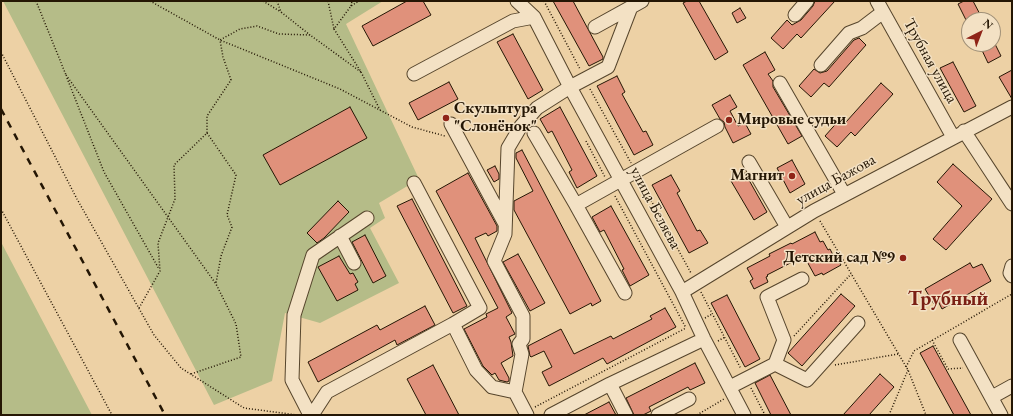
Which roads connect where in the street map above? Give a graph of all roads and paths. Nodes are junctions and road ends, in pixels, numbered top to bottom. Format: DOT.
graph roads {
  1 [pos="36,1"];
  2 [pos="150,1"];
  3 [pos="264,1"];
  4 [pos="277,1"];
  5 [pos="328,1"];
  6 [pos="352,1"];
  7 [pos="359,1"];
  8 [pos="517,1"];
  9 [pos="544,1"];
  10 [pos="807,1"];
  11 [pos="637,4"];
  12 [pos="351,6"];
  13 [pos="880,6"];
  14 [pos="281,12"];
  15 [pos="795,15"];
  16 [pos="534,18"];
  17 [pos="596,27"];
  18 [pos="334,29"];
  19 [pos="310,35"];
  20 [pos="220,40"];
  21 [pos="1,52"];
  22 [pos="821,65"];
  23 [pos="361,72"];
  24 [pos="414,74"];
  25 [pos="66,75"];
  26 [pos="585,79"];
  27 [pos="780,83"];
  28 [pos="570,87"];
  29 [pos="1012,107"];
  30 [pos="380,110"];
  31 [pos="451,124"];
  32 [pos="717,126"];
  33 [pos="207,133"];
  34 [pos="534,133"];
  35 [pos="958,134"];
  36 [pos="459,139"];
  37 [pos="585,139"];
  38 [pos="749,162"];
  39 [pos="635,171"];
  40 [pos="615,182"];
  41 [pos="414,183"];
  42 [pos="844,194"];
  43 [pos="1012,204"];
  44 [pos="576,205"];
  45 [pos="1,209"];
  46 [pos="814,211"];
  47 [pos="168,217"];
  48 [pos="367,218"];
  49 [pos="505,224"];
  50 [pos="787,227"];
  51 [pos="340,236"];
  52 [pos="354,263"];
  53 [pos="1012,266"];
  54 [pos="160,271"];
  55 [pos="851,274"];
  56 [pos="1012,276"];
  57 [pos="802,279"];
  58 [pos="697,283"];
  59 [pos="216,284"];
  60 [pos="682,292"];
  61 [pos="625,293"];
  62 [pos="1012,294"];
  63 [pos="139,308"];
  64 [pos="712,314"];
  65 [pos="858,323"];
  66 [pos="453,324"];
  67 [pos="691,325"];
  68 [pos="932,340"];
  69 [pos="960,340"];
  70 [pos="699,341"];
  71 [pos="781,349"];
  72 [pos="898,354"];
  73 [pos="775,364"];
  74 [pos="831,365"];
  75 [pos="906,367"];
  76 [pos="966,368"];
  77 [pos="908,370"];
  78 [pos="190,374"];
  79 [pos="746,378"];
  80 [pos="610,384"];
  81 [pos="1012,386"];
  82 [pos="730,387"];
  83 [pos="515,392"];
  84 [pos="992,398"];
  85 [pos="689,399"];
  86 [pos="726,404"];
  87 [pos="526,414"];
  88 [pos="112,415"];
  89 [pos="297,415"];
  90 [pos="311,415"];
  91 [pos="551,415"];
  92 [pos="626,415"];
  93 [pos="658,415"];
  94 [pos="696,415"];
  95 [pos="744,415"];
  96 [pos="765,415"];
  97 [pos="889,415"];
  98 [pos="926,415"];
  99 [pos="1001,415"];
  1 -- 25 [label="path"];
  2 -- 20 [label="path"];
  3 -- 14 [label="path"];
  4 -- 14 [label="path"];
  5 -- 18 [label="path"];
  6 -- 12 [label="path"];
  7 -- 12 [label="path"];
  8 -- 16 [label="street, улица Беляева"];
  9 -- 26 [label="path"];
  10 -- 15 [label="street"];
  11 -- 17 [label="street"];
  11 -- 26 [label="street"];
  12 -- 18 [label="path"];
  13 -- 22 [label="street"];
  13 -- 35 [label="street, Трубная улица"];
  14 -- 19 [label="path"];
  16 -- 24 [label="street"];
  16 -- 28 [label="street, улица Беляева"];
  18 -- 23 [label="path"];
  19 -- 20 [label="path"];
  19 -- 23 [label="path"];
  20 -- 30 [label="path"];
  20 -- 33 [label="path"];
  21 -- 63 [label="path"];
  23 -- 30 [label="path"];
  25 -- 47 [label="path"];
  25 -- 54 [label="path"];
  26 -- 28 [label="street"];
  26 -- 39 [label="path"];
  27 -- 42 [label="street"];
  28 -- 40 [label="street, улица Беляева"];
  28 -- 49 [label="street"];
  29 -- 35 [label="street, улица Бажова"];
  30 -- 36 [label="path"];
  31 -- 36 [label="street"];
  32 -- 39 [label="street"];
  33 -- 47 [label="path"];
  33 -- 59 [label="path"];
  34 -- 44 [label="street"];
  35 -- 42 [label="street, улица Бажова"];
  35 -- 43 [label="street, Трубная улица"];
  36 -- 49 [label="street"];
  37 -- 40 [label="path"];
  38 -- 50 [label="street"];
  39 -- 40 [label="street"];
  39 -- 58 [label="path"];
  40 -- 44 [label="street"];
  40 -- 60 [label="street, улица Беляева"];
  40 -- 67 [label="path"];
  41 -- 66 [label="street"];
  42 -- 46 [label="street, улица Бажова"];
  44 -- 61 [label="street"];
  45 -- 88 [label="path"];
  46 -- 50 [label="street, улица Бажова"];
  46 -- 55 [label="path"];
  47 -- 54 [label="path"];
  47 -- 59 [label="path"];
  48 -- 51 [label="street"];
  49 -- 83 [label="street"];
  50 -- 58 [label="street, улица Бажова"];
  51 -- 52 [label="street"];
  51 -- 90 [label="street"];
  53 -- 56 [label="street"];
  54 -- 63 [label="path"];
  55 -- 71 [label="path"];
  55 -- 72 [label="path"];
  57 -- 71 [label="street"];
  58 -- 60 [label="street, улица Бажова"];
  58 -- 64 [label="path"];
  59 -- 78 [label="path"];
  60 -- 67 [label="street, улица Беляева"];
  62 -- 68 [label="path"];
  63 -- 78 [label="path"];
  64 -- 67 [label="path"];
  64 -- 79 [label="path"];
  65 -- 73 [label="street"];
  66 -- 83 [label="street"];
  66 -- 90 [label="street"];
  67 -- 70 [label="street, улица Беляева"];
  67 -- 70 [label="path"];
  67 -- 87 [label="path"];
  68 -- 75 [label="path"];
  68 -- 76 [label="path"];
  69 -- 84 [label="street"];
  70 -- 80 [label="street"];
  70 -- 82 [label="street, улица Беляева"];
  71 -- 73 [label="street"];
  72 -- 74 [label="path"];
  72 -- 75 [label="path"];
  73 -- 79 [label="street"];
  75 -- 77 [label="path"];
  77 -- 97 [label="path"];
  77 -- 98 [label="path"];
  78 -- 89 [label="path"];
  79 -- 82 [label="street"];
  79 -- 96 [label="path"];
  80 -- 91 [label="street"];
  80 -- 92 [label="street"];
  81 -- 84 [label="street"];
  82 -- 95 [label="street, улица Беляева"];
  83 -- 87 [label="street"];
  84 -- 99 [label="street"];
  85 -- 93 [label="street"];
  86 -- 94 [label="path"];
}
